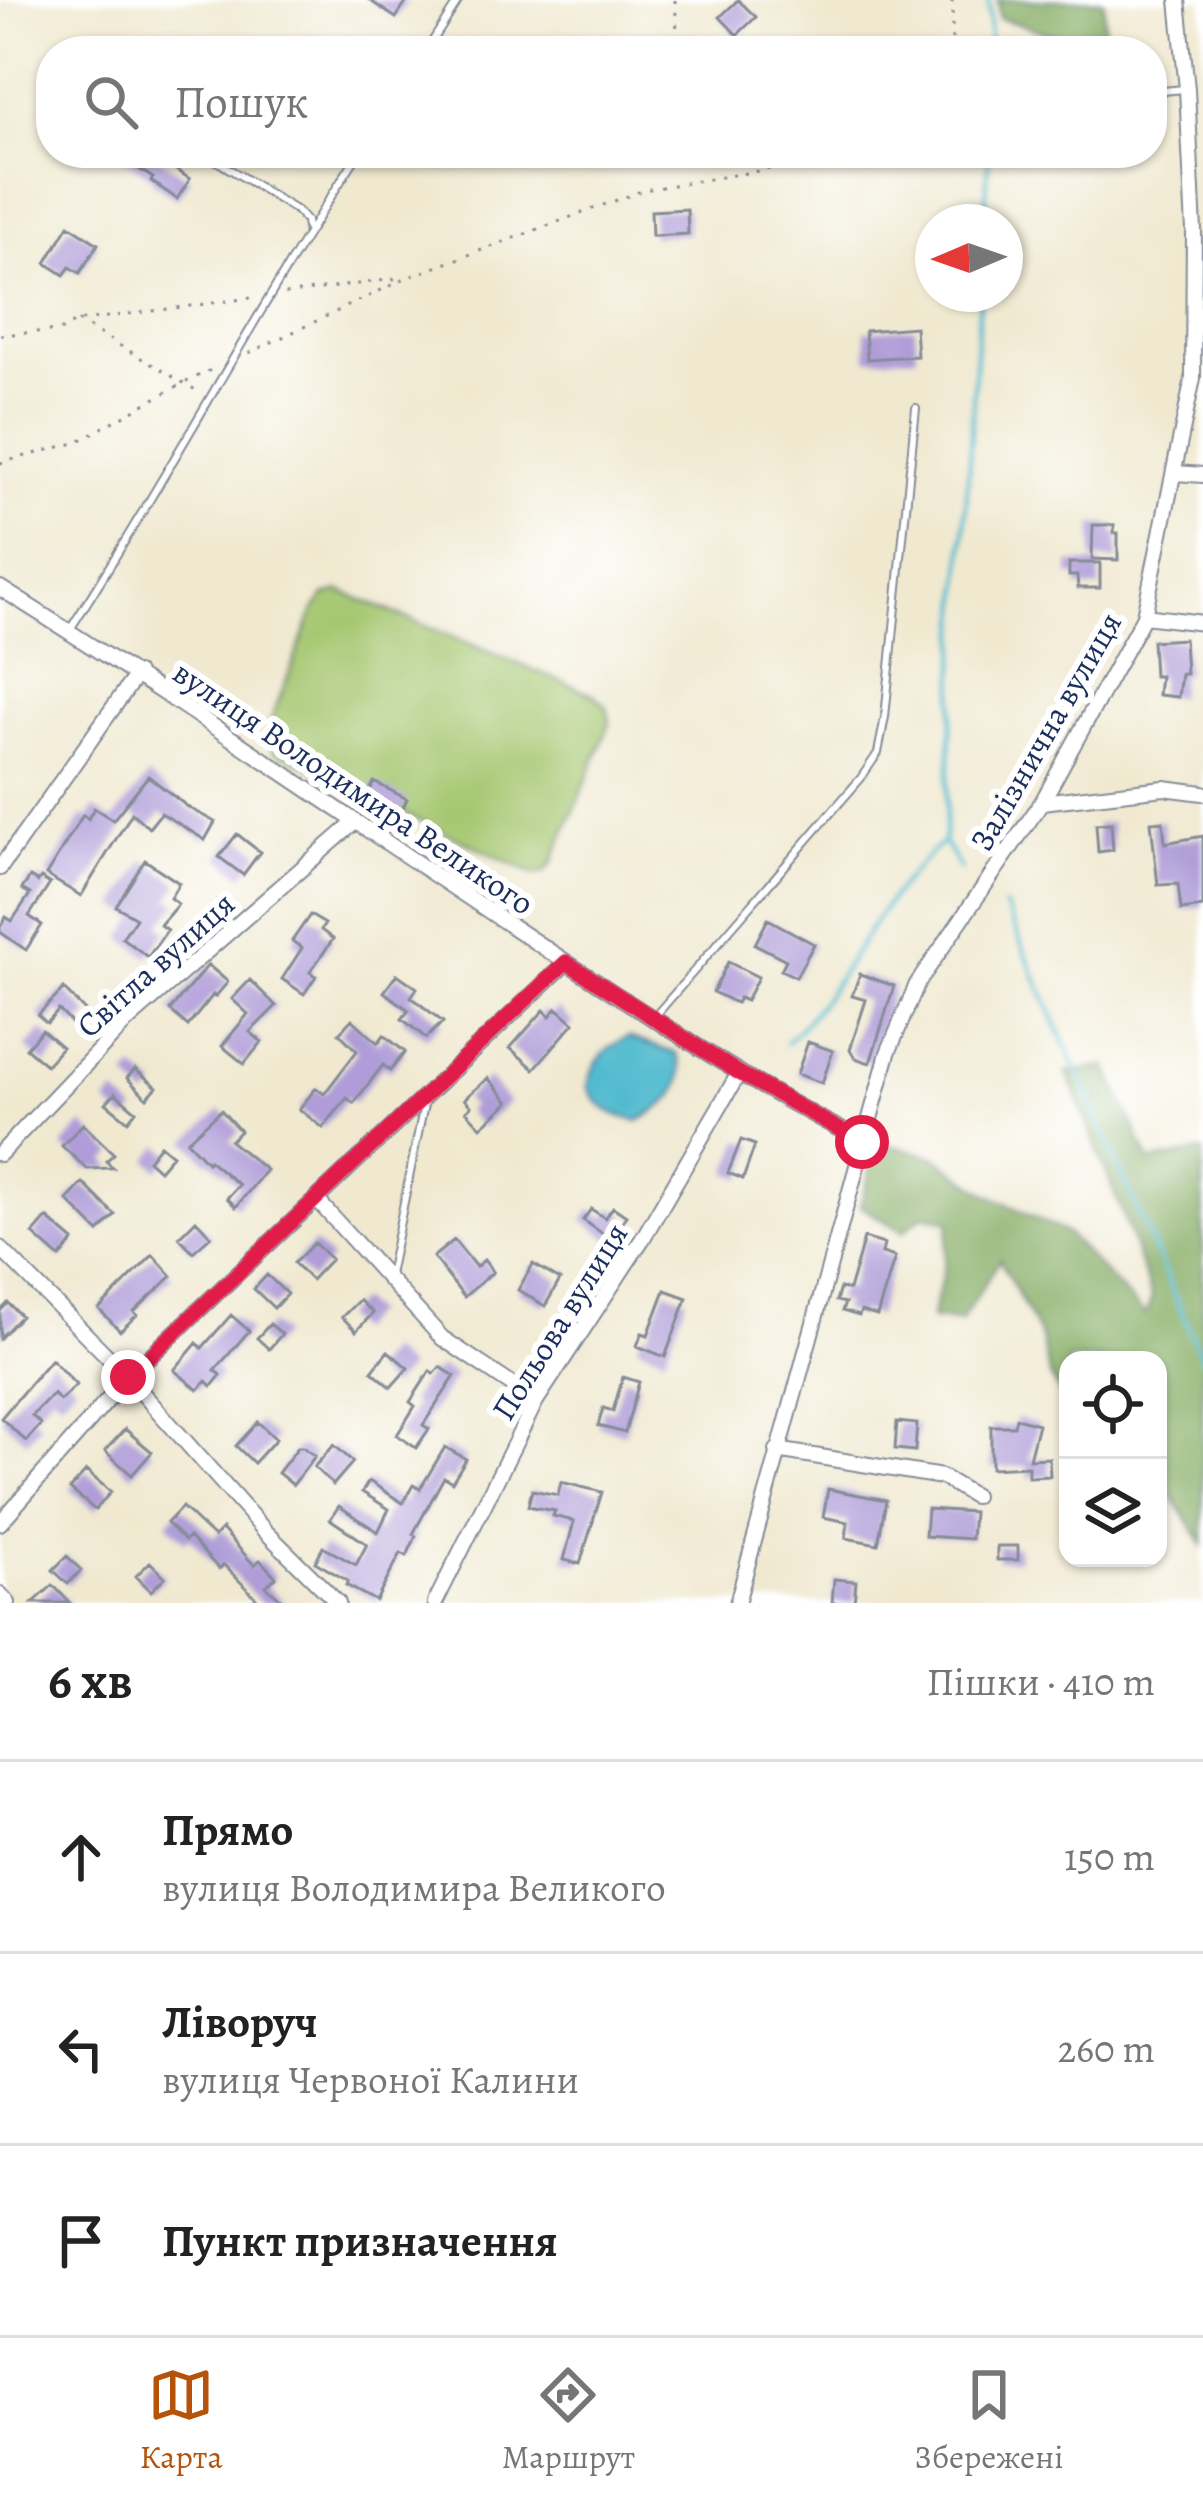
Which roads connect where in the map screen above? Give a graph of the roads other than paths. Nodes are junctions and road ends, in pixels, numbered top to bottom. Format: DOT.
graph roads {
  1 [pos="458,0"];
  2 [pos="1178,0"];
  3 [pos="435,36"];
  4 [pos="1195,89"];
  5 [pos="228,168"];
  6 [pos="349,168"];
  7 [pos="1198,231"];
  8 [pos="307,232"];
  9 [pos="1198,378"];
  10 [pos="916,408"];
  11 [pos="1176,472"];
  12 [pos="1203,475"];
  13 [pos="0,588"];
  14 [pos="1144,616"];
  15 [pos="1202,623"];
  16 [pos="69,631"];
  17 [pos="1203,637"];
  18 [pos="136,674"];
  19 [pos="1203,793"];
  20 [pos="1042,802"];
  21 [pos="355,822"];
  22 [pos="0,868"];
  23 [pos="566,962"];
  24 [pos="653,1018"];
  25 [pos="739,1073"];
  26 [pos="426,1095"];
  27 [pos="862,1142"];
  28 [pos="0,1154"];
  29 [pos="316,1199"];
  30 [pos="0,1248"];
  31 [pos="388,1279"];
  32 [pos="128,1377"];
  33 [pos="536,1401"];
  34 [pos="777,1450"];
  35 [pos="974,1496"];
  36 [pos="0,1523"];
  37 [pos="0,1594"];
  38 [pos="8,1603"];
  39 [pos="338,1603"];
  40 [pos="435,1603"];
  41 [pos="737,1603"];
  1 -- 3 [label="lane"];
  2 -- 4 [label="street, Залізнична вулиця"];
  4 -- 7 [label="street, Залізнична вулиця"];
  5 -- 8 [label="lane"];
  6 -- 8 [label="lane"];
  7 -- 9 [label="street, Залізнична вулиця"];
  8 -- 16 [label="lane"];
  9 -- 11 [label="street, Залізнична вулиця"];
  10 -- 24 [label="lane"];
  11 -- 12 [label="street"];
  11 -- 14 [label="street, Залізнична вулиця"];
  13 -- 16 [label="street, вулиця Володимира Великого"];
  14 -- 15 [label="street"];
  14 -- 20 [label="street, Залізнична вулиця"];
  15 -- 17 [label="street"];
  16 -- 18 [label="street, вулиця Володимира Великого"];
  18 -- 21 [label="street, вулиця Володимира Великого"];
  18 -- 22 [label="street"];
  19 -- 20 [label="street"];
  20 -- 27 [label="street, Залізнична вулиця"];
  21 -- 23 [label="street, вулиця Володимира Великого"];
  21 -- 28 [label="street, Світла вулиця"];
  23 -- 24 [label="street, вулиця Володимира Великого"];
  23 -- 26 [label="street"];
  24 -- 25 [label="street, вулиця Володимира Великого"];
  25 -- 27 [label="street, вулиця Володимира Великого"];
  25 -- 33 [label="street, Польова вулиця"];
  26 -- 29 [label="street"];
  26 -- 31 [label="lane"];
  27 -- 34 [label="street, Залізнична вулиця"];
  29 -- 31 [label="street"];
  29 -- 32 [label="street"];
  30 -- 32 [label="street"];
  31 -- 33 [label="street"];
  32 -- 36 [label="street"];
  32 -- 39 [label="street"];
  33 -- 40 [label="street, Польова вулиця"];
  34 -- 35 [label="street"];
  34 -- 41 [label="street, Залізнична вулиця"];
  37 -- 38 [label="street"];
}
